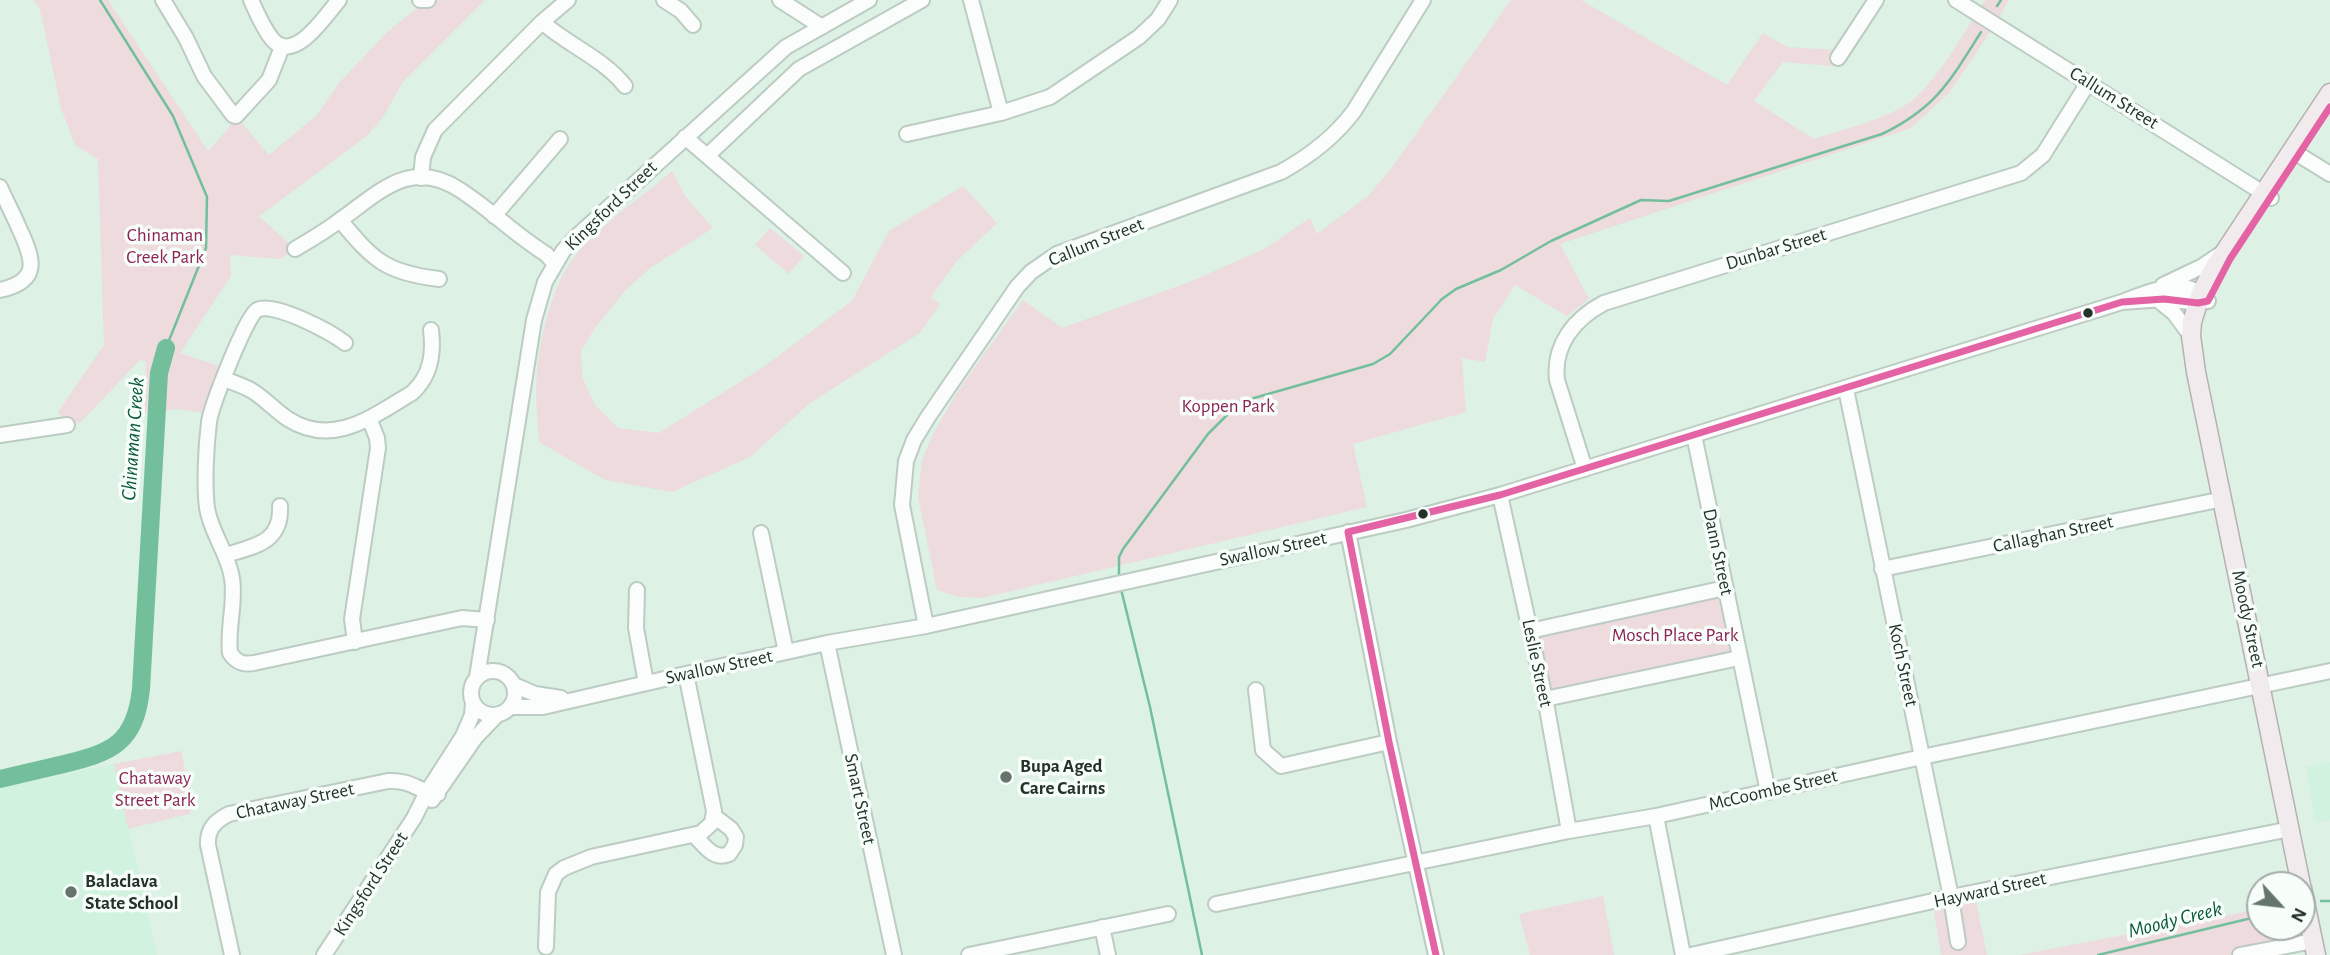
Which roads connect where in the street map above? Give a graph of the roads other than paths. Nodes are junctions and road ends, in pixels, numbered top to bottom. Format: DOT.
graph roads {
  1 [pos="163,0"];
  2 [pos="251,0"];
  3 [pos="339,0"];
  4 [pos="420,0"];
  5 [pos="428,0"];
  6 [pos="568,0"];
  7 [pos="664,0"];
  8 [pos="780,0"];
  9 [pos="869,0"];
  10 [pos="922,0"];
  11 [pos="971,0"];
  12 [pos="1170,0"];
  13 [pos="1423,0"];
  14 [pos="1876,0"];
  15 [pos="1956,0"];
  16 [pos="542,22"];
  17 [pos="693,25"];
  18 [pos="822,27"];
  19 [pos="282,47"];
  20 [pos="1838,58"];
  21 [pos="2088,83"];
  22 [pos="625,86"];
  23 [pos="2330,93"];
  24 [pos="2330,107"];
  25 [pos="1001,113"];
  26 [pos="907,134"];
  27 [pos="685,137"];
  28 [pos="560,139"];
  29 [pos="2295,153"];
  30 [pos="708,156"];
  31 [pos="2330,174"];
  32 [pos="421,177"];
  33 [pos="0,187"];
  34 [pos="2267,195"];
  35 [pos="494,216"];
  36 [pos="341,220"];
  37 [pos="295,249"];
  38 [pos="2222,253"];
  39 [pos="555,264"];
  40 [pos="843,273"];
  41 [pos="439,279"];
  42 [pos="0,290"];
  43 [pos="2155,295"];
  44 [pos="2202,299"];
  45 [pos="430,330"];
  46 [pos="345,343"];
  47 [pos="2192,345"];
  48 [pos="224,379"];
  49 [pos="1846,389"];
  50 [pos="369,418"];
  51 [pos="67,425"];
  52 [pos="0,435"];
  53 [pos="1694,435"];
  54 [pos="1585,469"];
  55 [pos="1500,495"];
  56 [pos="2223,499"];
  57 [pos="280,506"];
  58 [pos="761,533"];
  59 [pos="1348,533"];
  60 [pos="226,555"];
  61 [pos="1882,569"];
  62 [pos="1725,588"];
  63 [pos="637,590"];
  64 [pos="487,621"];
  65 [pos="926,626"];
  66 [pos="1530,631"];
  67 [pos="355,642"];
  68 [pos="827,643"];
  69 [pos="786,652"];
  70 [pos="1739,658"];
  71 [pos="2330,671"];
  72 [pos="686,674"];
  73 [pos="477,677"];
  74 [pos="509,679"];
  75 [pos="646,683"];
  76 [pos="2262,685"];
  77 [pos="1256,690"];
  78 [pos="573,698"];
  79 [pos="1545,699"];
  80 [pos="473,703"];
  81 [pos="503,711"];
  82 [pos="1389,742"];
  83 [pos="1923,757"];
  84 [pos="432,790"];
  85 [pos="1768,792"];
  86 [pos="714,816"];
  87 [pos="1656,817"];
  88 [pos="2290,830"];
  89 [pos="1569,831"];
  90 [pos="694,835"];
  91 [pos="1416,862"];
  92 [pos="2299,871"];
  93 [pos="1951,897"];
  94 [pos="1216,904"];
  95 [pos="1168,914"];
  96 [pos="1102,927"];
  97 [pos="1958,942"];
  98 [pos="2315,948"];
  99 [pos="545,952"];
  100 [pos="330,953"];
  101 [pos="232,955"];
  102 [pos="894,955"];
  103 [pos="969,955"];
  104 [pos="1108,955"];
  105 [pos="1436,955"];
  106 [pos="1684,955"];
  107 [pos="1691,955"];
  108 [pos="2241,955"];
  1 -- 19 [label="street"];
  2 -- 19 [label="street"];
  3 -- 19 [label="street"];
  4 -- 5 [label="street"];
  6 -- 16 [label="street"];
  7 -- 17 [label="street"];
  8 -- 18 [label="street"];
  9 -- 18 [label="street, Kingsford Street"];
  10 -- 30 [label="street"];
  11 -- 25 [label="street"];
  12 -- 25 [label="street"];
  13 -- 65 [label="street, Callum Street"];
  14 -- 20 [label="street"];
  15 -- 21 [label="street, Callum Street"];
  16 -- 22 [label="street"];
  16 -- 32 [label="street"];
  18 -- 27 [label="street, Kingsford Street"];
  21 -- 34 [label="street, Callum Street"];
  21 -- 54 [label="street, Dunbar Street"];
  23 -- 29 [label="main road"];
  24 -- 29 [label="main road"];
  25 -- 26 [label="street"];
  27 -- 30 [label="street"];
  27 -- 39 [label="street, Kingsford Street"];
  28 -- 35 [label="street"];
  29 -- 31 [label="street"];
  29 -- 34 [label="main road"];
  30 -- 40 [label="street"];
  32 -- 35 [label="street"];
  32 -- 36 [label="street"];
  33 -- 42 [label="street"];
  34 -- 38 [label="main road"];
  34 -- 44 [label="main road"];
  35 -- 39 [label="street"];
  36 -- 37 [label="street"];
  36 -- 41 [label="street"];
  38 -- 43 [label="street"];
  38 -- 44 [label="main road"];
  39 -- 64 [label="street, Kingsford Street"];
  43 -- 44 [label="street, Swallow Street"];
  43 -- 47 [label="street"];
  43 -- 49 [label="street, Swallow Street"];
  44 -- 47 [label="main road, Moody Street"];
  45 -- 50 [label="street"];
  46 -- 48 [label="street"];
  47 -- 56 [label="main road, Moody Street"];
  48 -- 50 [label="street"];
  48 -- 60 [label="street"];
  49 -- 53 [label="street, Swallow Street"];
  49 -- 61 [label="street, Koch Street"];
  50 -- 67 [label="street"];
  51 -- 52 [label="street"];
  53 -- 54 [label="street, Swallow Street"];
  53 -- 62 [label="street, Dann Street"];
  54 -- 55 [label="street, Swallow Street"];
  55 -- 59 [label="street, Swallow Street"];
  55 -- 66 [label="street, Leslie Street"];
  56 -- 61 [label="street, Callaghan Street"];
  56 -- 76 [label="main road, Moody Street"];
  57 -- 60 [label="street"];
  58 -- 69 [label="street"];
  59 -- 65 [label="street, Swallow Street"];
  59 -- 82 [label="street"];
  60 -- 67 [label="street"];
  61 -- 83 [label="street, Koch Street"];
  62 -- 66 [label="street"];
  62 -- 70 [label="street, Dann Street"];
  63 -- 75 [label="street"];
  64 -- 67 [label="street"];
  64 -- 73 [label="street, Kingsford Street"];
  64 -- 74 [label="street, Kingsford Street"];
  65 -- 68 [label="street, Swallow Street"];
  66 -- 79 [label="street, Leslie Street"];
  68 -- 69 [label="street, Swallow Street"];
  68 -- 102 [label="street, Smart Street"];
  69 -- 72 [label="street, Swallow Street"];
  70 -- 79 [label="street"];
  70 -- 85 [label="street, Dann Street"];
  71 -- 76 [label="street, McCoombe Street"];
  72 -- 75 [label="street, Swallow Street"];
  72 -- 86 [label="street"];
  73 -- 74 [label="street"];
  73 -- 80 [label="street"];
  74 -- 78 [label="street, Swallow Street"];
  74 -- 81 [label="street"];
  75 -- 78 [label="street, Swallow Street"];
  76 -- 83 [label="street, McCoombe Street"];
  76 -- 88 [label="main road, Moody Street"];
  77 -- 82 [label="street"];
  78 -- 81 [label="street, Swallow Street"];
  79 -- 89 [label="street, Leslie Street"];
  80 -- 81 [label="street"];
  80 -- 84 [label="street, Kingsford Street"];
  81 -- 84 [label="street, Kingsford Street"];
  82 -- 91 [label="street"];
  83 -- 85 [label="street, McCoombe Street"];
  83 -- 93 [label="street, Koch Street"];
  84 -- 100 [label="street, Kingsford Street"];
  84 -- 101 [label="street, Chataway Street"];
  85 -- 87 [label="street, McCoombe Street"];
  86 -- 90 [label="street"];
  86 -- 90 [label="street"];
  87 -- 89 [label="street, McCoombe Street"];
  87 -- 106 [label="street"];
  88 -- 92 [label="main road, Moody Street"];
  88 -- 93 [label="street, Hayward Street"];
  89 -- 91 [label="street, McCoombe Street"];
  90 -- 99 [label="street"];
  91 -- 94 [label="street, McCoombe Street"];
  91 -- 105 [label="street"];
  93 -- 97 [label="street, Koch Street"];
  93 -- 107 [label="street, Hayward Street"];
  95 -- 96 [label="street"];
  96 -- 103 [label="street"];
  96 -- 104 [label="street"];
  98 -- 108 [label="street"];
}
